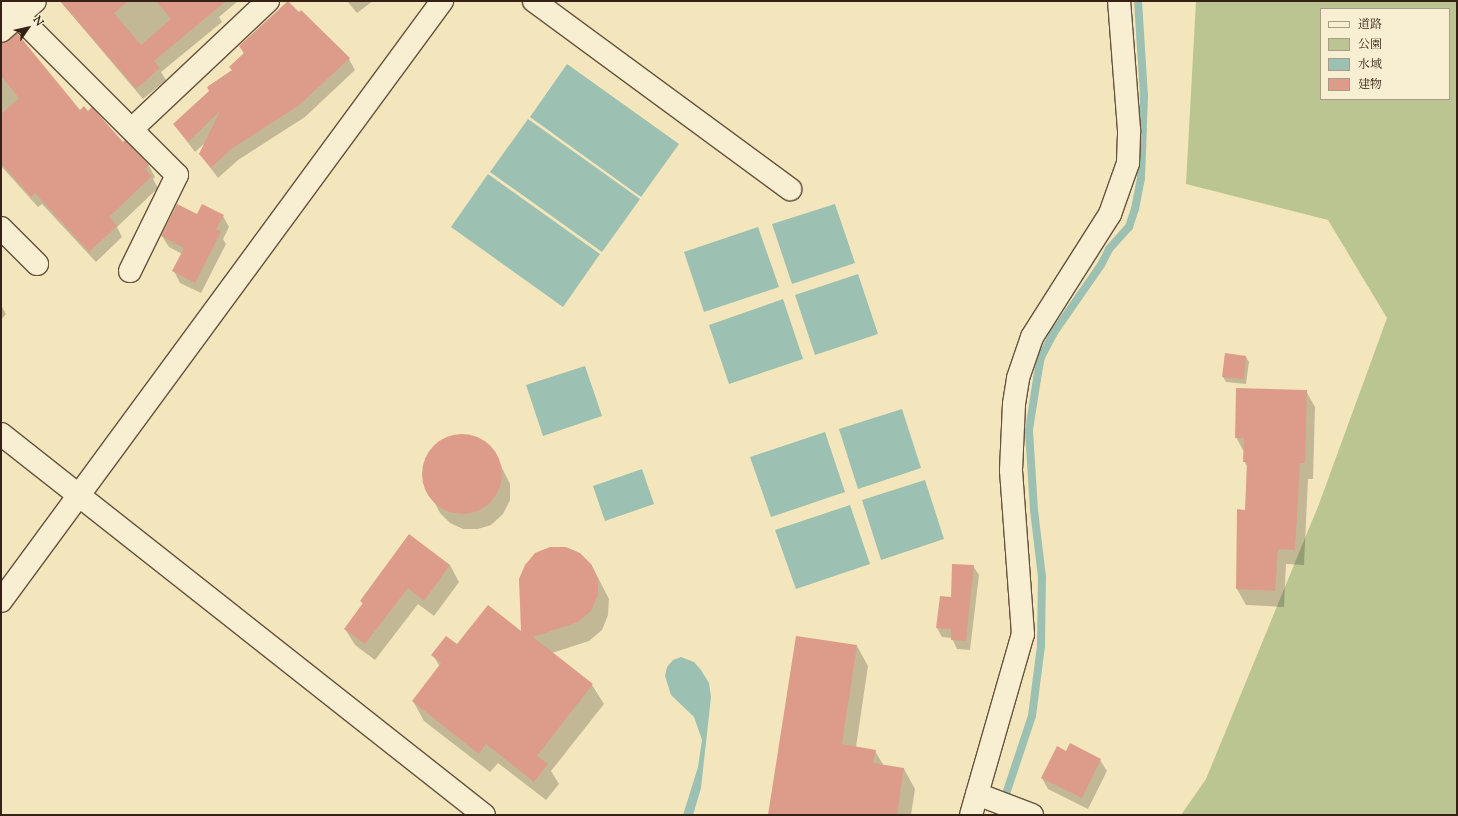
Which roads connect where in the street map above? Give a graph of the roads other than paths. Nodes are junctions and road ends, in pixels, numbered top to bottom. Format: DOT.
graph roads {
  1 [pos="35,1"];
  2 [pos="268,1"];
  3 [pos="442,1"];
  4 [pos="534,1"];
  5 [pos="1119,1"];
  6 [pos="11,9"];
  7 [pos="1,31"];
  8 [pos="132,129"];
  9 [pos="790,189"];
  10 [pos="1,228"];
  11 [pos="37,264"];
  12 [pos="130,271"];
  13 [pos="1,434"];
  14 [pos="77,496"];
  15 [pos="1,601"];
  16 [pos="977,794"];
  17 [pos="484,815"];
  18 [pos="971,815"];
  19 [pos="1032,815"];
  1 -- 6 [label="street"];
  2 -- 8 [label="street"];
  3 -- 14 [label="street"];
  4 -- 9 [label="street"];
  5 -- 16 [label="street"];
  6 -- 7 [label="street"];
  6 -- 8 [label="street"];
  8 -- 12 [label="street"];
  10 -- 11 [label="street"];
  13 -- 14 [label="street"];
  14 -- 15 [label="street"];
  14 -- 17 [label="street"];
  16 -- 18 [label="street"];
  16 -- 19 [label="street"];
}
